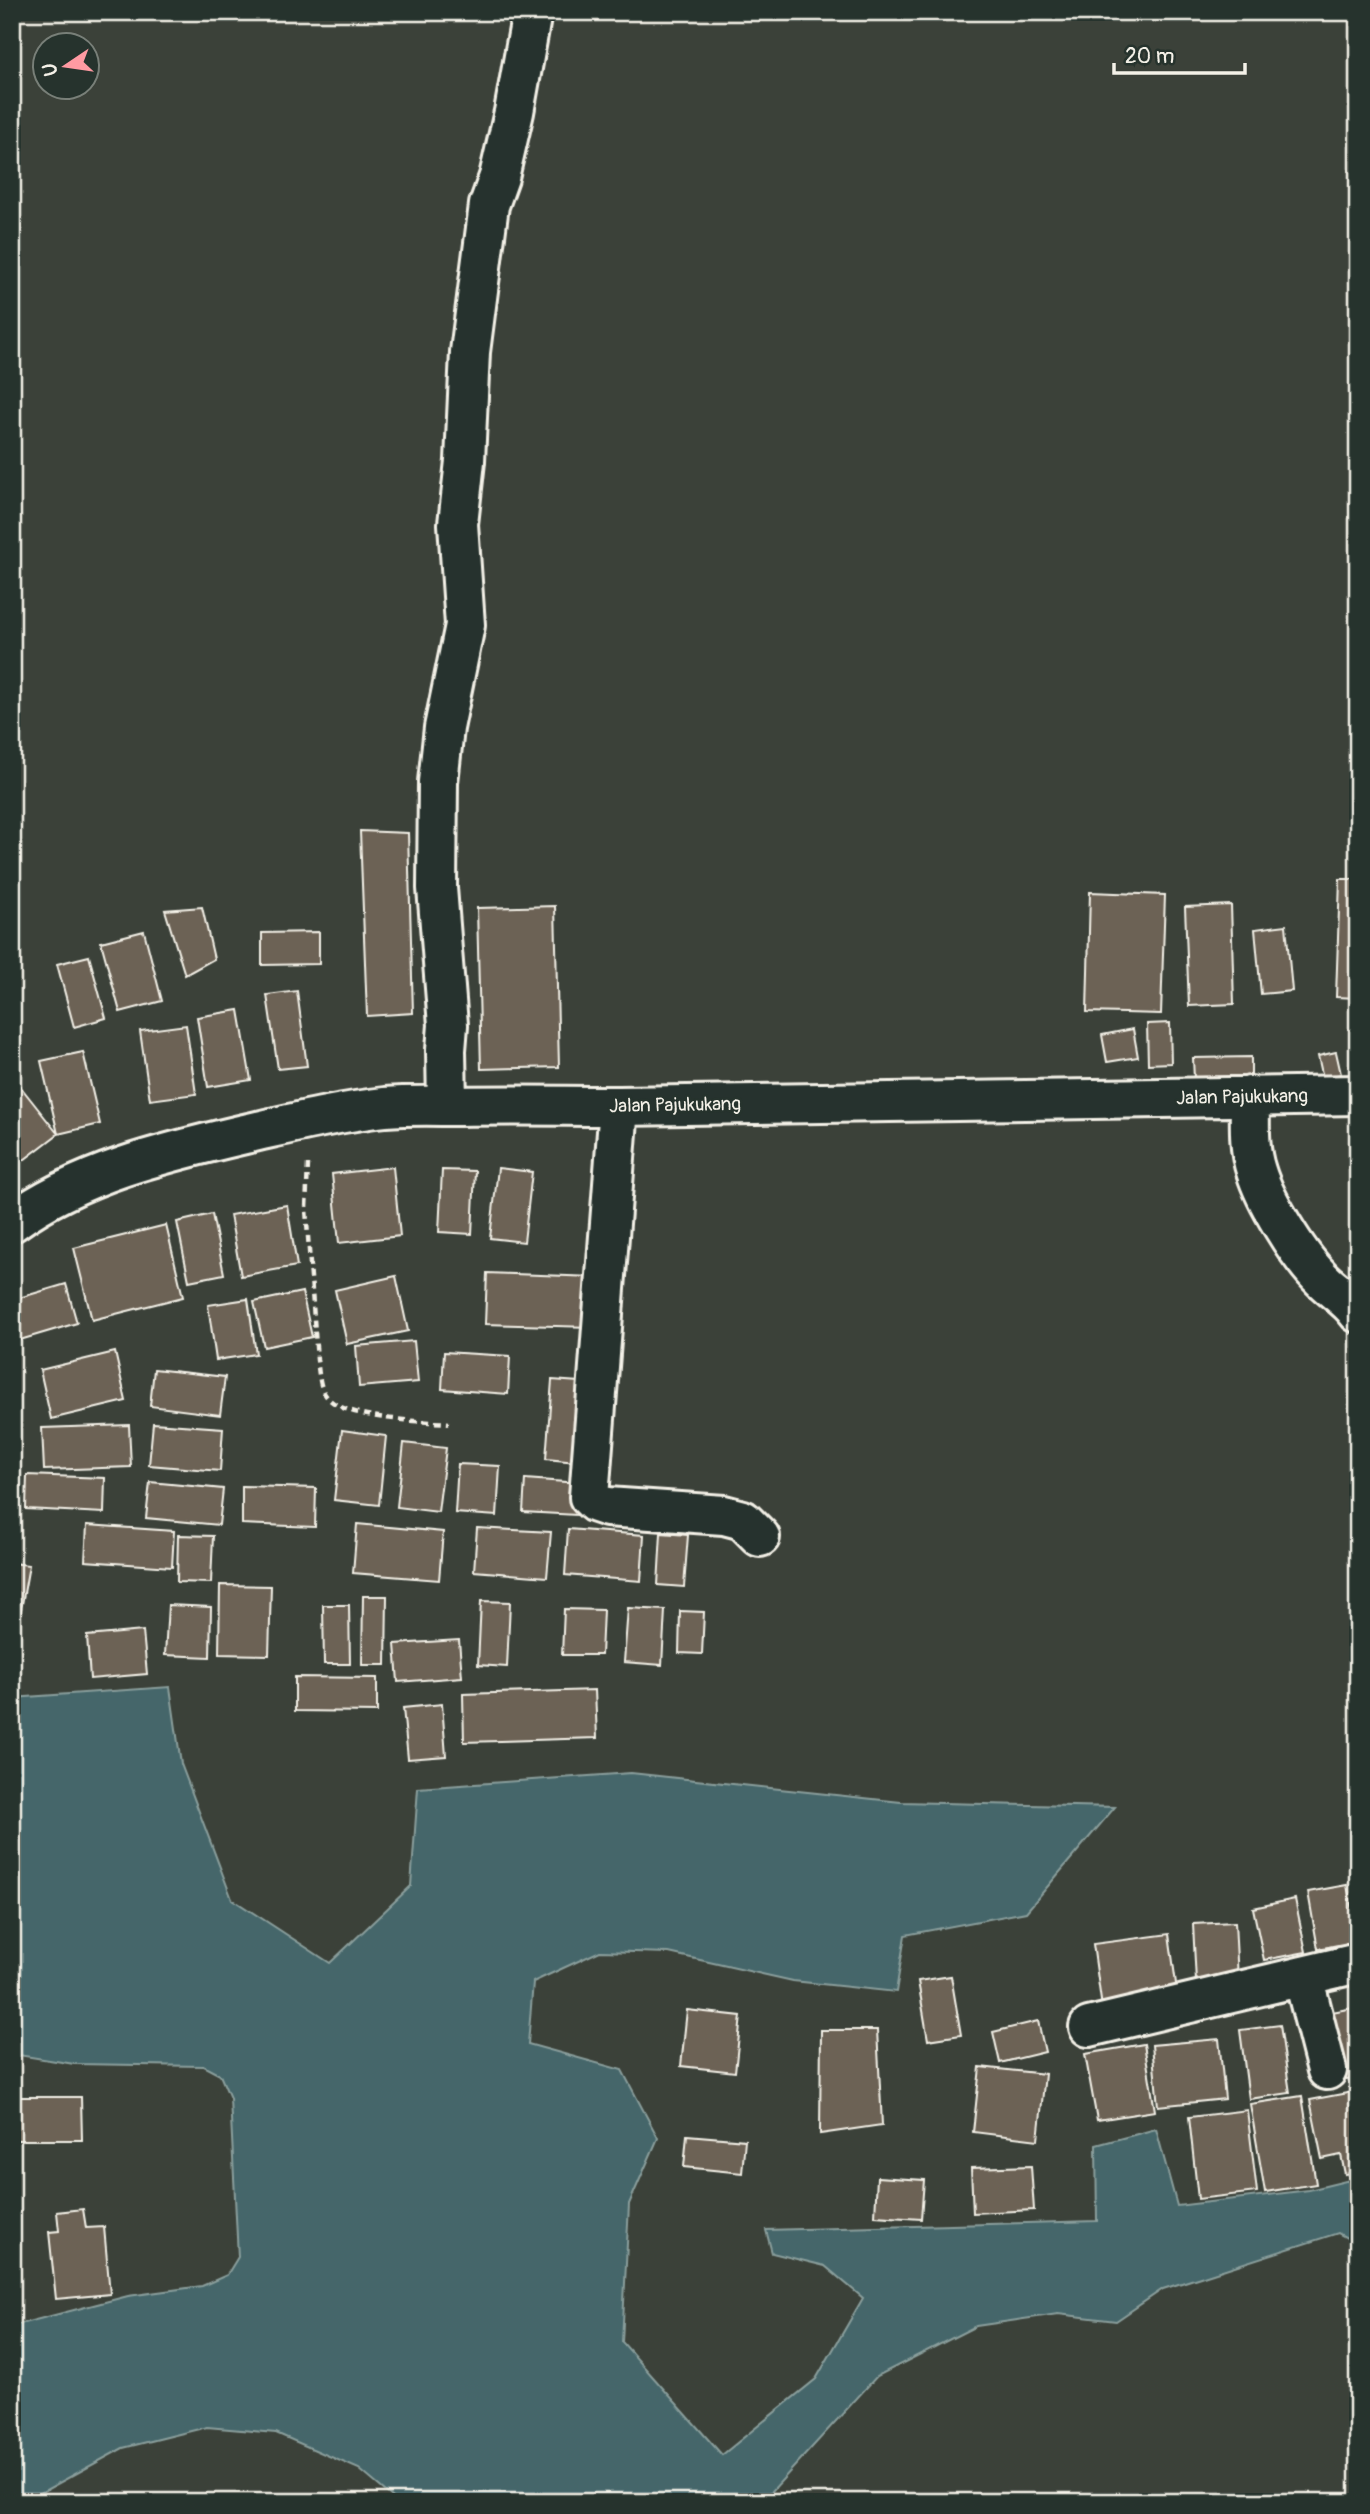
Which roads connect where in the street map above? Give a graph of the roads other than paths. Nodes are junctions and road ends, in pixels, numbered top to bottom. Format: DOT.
graph roads {
  1 [pos="532,12"];
  2 [pos="1358,1095"];
  3 [pos="1250,1096"];
  4 [pos="447,1106"];
  5 [pos="619,1106"];
  6 [pos="12,1222"];
  7 [pos="1358,1313"];
  8 [pos="760,1537"];
  9 [pos="1358,1963"];
  10 [pos="1303,1976"];
  11 [pos="1089,2027"];
  12 [pos="1327,2070"];
  1 -- 4 [label="street"];
  2 -- 3 [label="street, Jalan Pajukukang"];
  3 -- 5 [label="street, Jalan Pajukukang"];
  3 -- 7 [label="street"];
  4 -- 5 [label="street, Jalan Pajukukang"];
  4 -- 6 [label="street, Jalan Pajukukang"];
  5 -- 8 [label="street"];
  9 -- 10 [label="street"];
  10 -- 11 [label="street"];
  10 -- 12 [label="street"];
}
